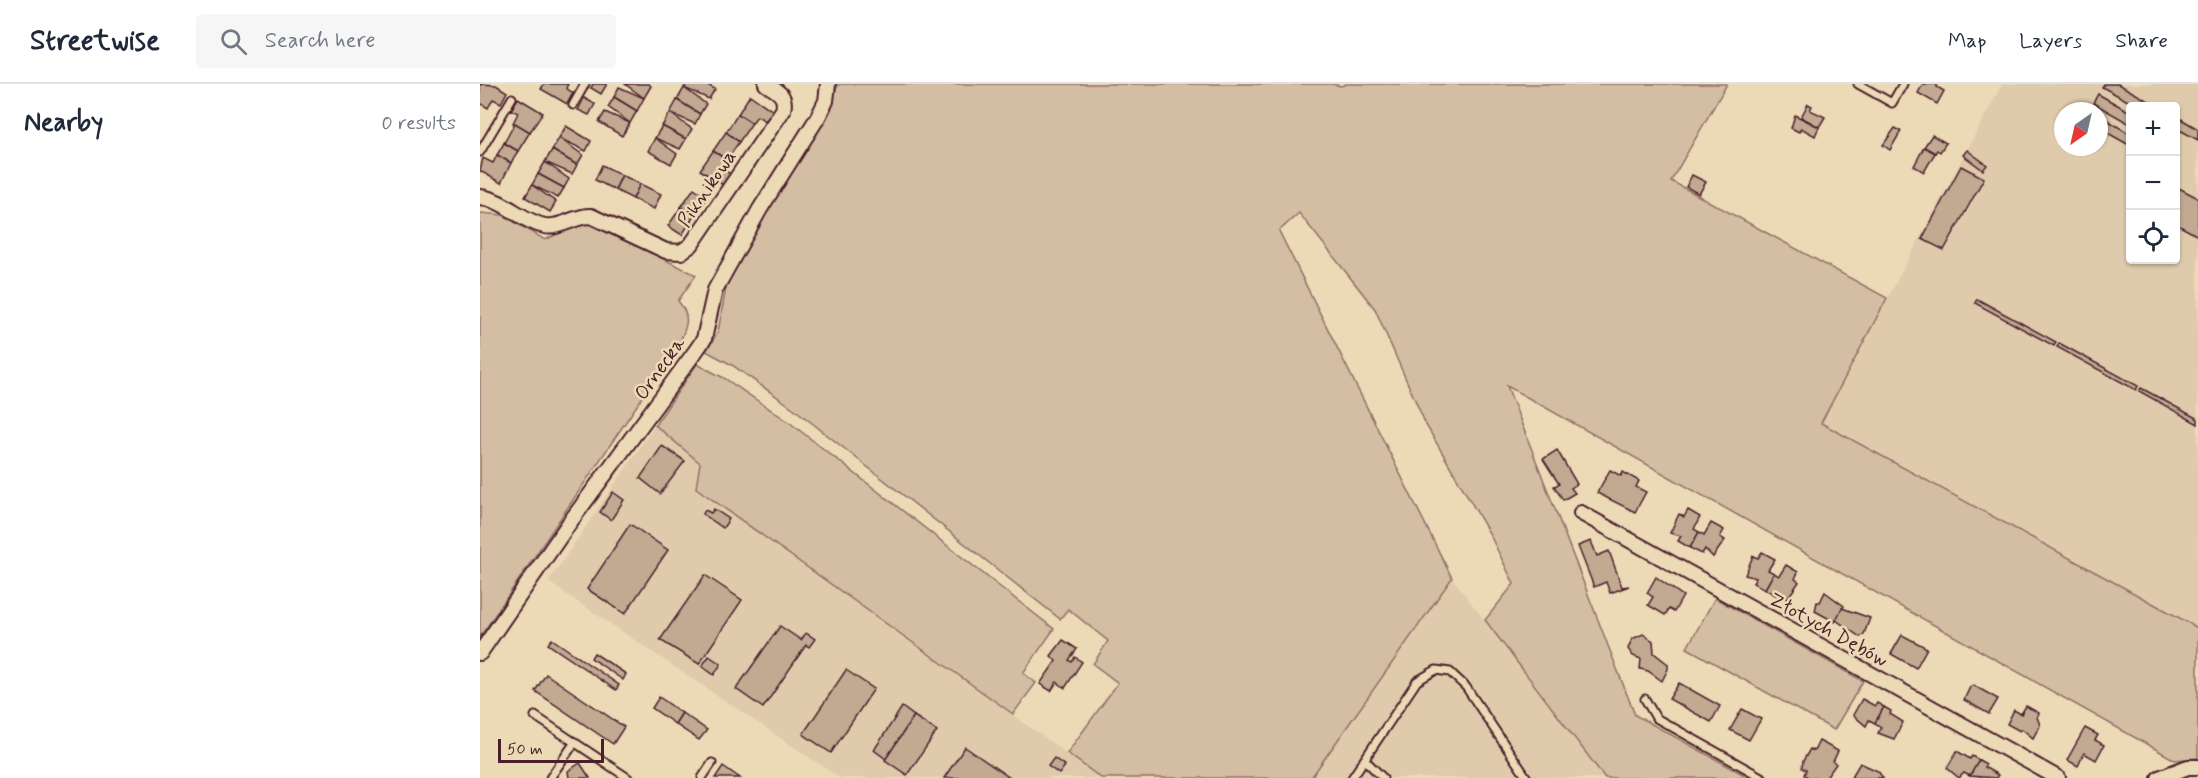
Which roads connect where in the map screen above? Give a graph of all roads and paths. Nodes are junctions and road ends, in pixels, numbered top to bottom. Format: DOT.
graph roads {
  1 [pos="585,84"];
  2 [pos="766,84"];
  3 [pos="828,84"];
  4 [pos="1858,84"];
  5 [pos="1903,84"];
  6 [pos="512,98"];
  7 [pos="573,105"];
  8 [pos="480,152"];
  9 [pos="480,197"];
  10 [pos="1581,513"];
  11 [pos="480,653"];
  12 [pos="1646,699"];
  13 [pos="535,716"];
  14 [pos="574,742"];
  15 [pos="1365,760"];
  16 [pos="712,763"];
  17 [pos="2198,767"];
  18 [pos="550,778"];
  19 [pos="628,778"];
  20 [pos="702,778"];
  21 [pos="1352,778"];
  22 [pos="1383,778"];
  23 [pos="1527,778"];
  24 [pos="1763,778"];
  25 [pos="2058,778"];
  26 [pos="2159,778"];
  1 -- 7 [label="lane"];
  2 -- 9 [label="street, Piknikowa"];
  3 -- 11 [label="street, Ornecka"];
  4 -- 5 [label="lane"];
  6 -- 8 [label="lane"];
  10 -- 25 [label="street, Złotych Dębów"];
  12 -- 24 [label="lane"];
  13 -- 14 [label="lane"];
  14 -- 18 [label="lane"];
  14 -- 19 [label="lane"];
  15 -- 21 [label="lane"];
  15 -- 22 [label="lane"];
  15 -- 23 [label="lane"];
  16 -- 20 [label="lane"];
  17 -- 26 [label="street"];
}
